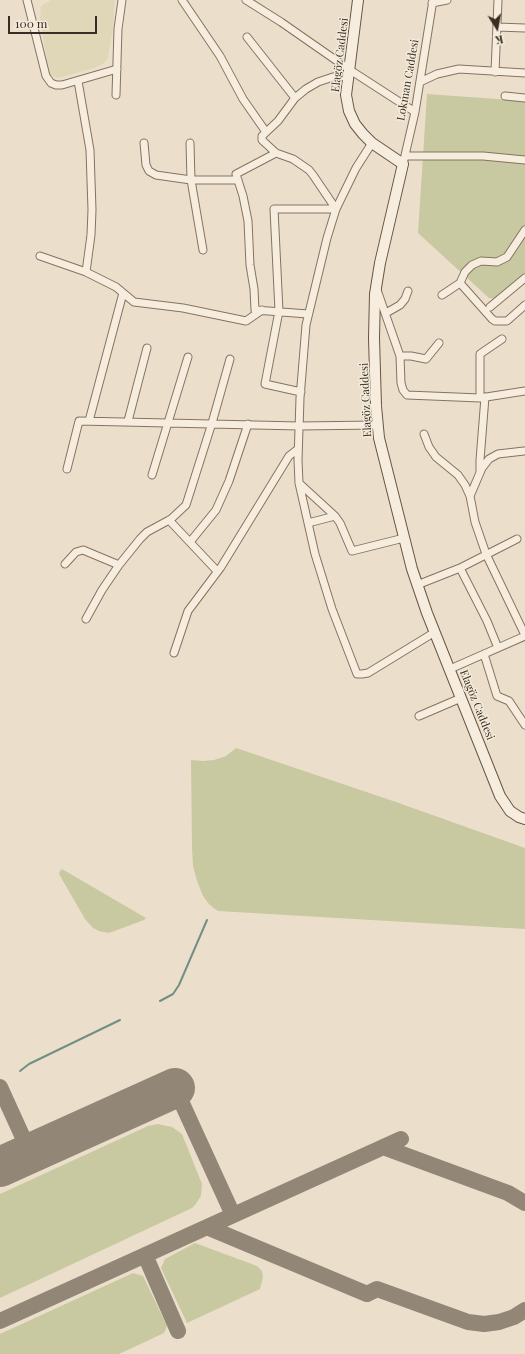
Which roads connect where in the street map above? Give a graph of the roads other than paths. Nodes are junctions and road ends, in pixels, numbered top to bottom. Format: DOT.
graph roads {
  1 [pos="27,0"];
  2 [pos="122,0"];
  3 [pos="182,0"];
  4 [pos="259,0"];
  5 [pos="358,0"];
  6 [pos="448,0"];
  7 [pos="498,0"];
  8 [pos="248,1"];
  9 [pos="433,2"];
  10 [pos="497,27"];
  11 [pos="525,28"];
  12 [pos="247,37"];
  13 [pos="117,69"];
  14 [pos="495,72"];
  15 [pos="349,73"];
  16 [pos="525,73"];
  17 [pos="78,81"];
  18 [pos="420,82"];
  19 [pos="116,95"];
  20 [pos="505,96"];
  21 [pos="295,98"];
  22 [pos="525,98"];
  23 [pos="415,112"];
  24 [pos="266,132"];
  25 [pos="190,142"];
  26 [pos="144,143"];
  27 [pos="372,143"];
  28 [pos="276,153"];
  29 [pos="404,160"];
  30 [pos="525,160"];
  31 [pos="191,180"];
  32 [pos="238,180"];
  33 [pos="336,209"];
  34 [pos="525,230"];
  35 [pos="203,250"];
  36 [pos="40,256"];
  37 [pos="86,272"];
  38 [pos="525,278"];
  39 [pos="460,283"];
  40 [pos="376,287"];
  41 [pos="408,291"];
  42 [pos="123,292"];
  43 [pos="442,295"];
  44 [pos="525,305"];
  45 [pos="490,307"];
  46 [pos="262,310"];
  47 [pos="279,311"];
  48 [pos="386,313"];
  49 [pos="308,314"];
  50 [pos="502,339"];
  51 [pos="440,343"];
  52 [pos="147,348"];
  53 [pos="400,356"];
  54 [pos="188,357"];
  55 [pos="230,359"];
  56 [pos="525,391"];
  57 [pos="301,392"];
  58 [pos="483,397"];
  59 [pos="89,421"];
  60 [pos="128,421"];
  61 [pos="169,422"];
  62 [pos="212,423"];
  63 [pos="248,424"];
  64 [pos="377,425"];
  65 [pos="299,426"];
  66 [pos="424,434"];
  67 [pos="298,449"];
  68 [pos="524,451"];
  69 [pos="67,469"];
  70 [pos="480,472"];
  71 [pos="152,475"];
  72 [pos="299,483"];
  73 [pos="470,496"];
  74 [pos="335,516"];
  75 [pos="169,520"];
  76 [pos="308,524"];
  77 [pos="404,538"];
  78 [pos="517,539"];
  79 [pos="190,542"];
  80 [pos="486,554"];
  81 [pos="65,564"];
  82 [pos="119,565"];
  83 [pos="460,568"];
  84 [pos="217,572"];
  85 [pos="417,585"];
  86 [pos="86,619"];
  87 [pos="435,632"];
  88 [pos="525,636"];
  89 [pos="498,648"];
  90 [pos="174,653"];
  91 [pos="484,654"];
  92 [pos="450,669"];
  93 [pos="461,698"];
  94 [pos="419,716"];
  95 [pos="525,725"];
  96 [pos="525,819"];
  1 -- 17 [label="street"];
  2 -- 13 [label="street"];
  3 -- 24 [label="street"];
  4 -- 8 [label="street"];
  5 -- 15 [label="street, Elagöz Caddesi"];
  6 -- 9 [label="street"];
  7 -- 10 [label="street"];
  8 -- 15 [label="street"];
  9 -- 18 [label="street, Lokman Caddesi"];
  10 -- 11 [label="street"];
  10 -- 14 [label="street"];
  12 -- 21 [label="street"];
  13 -- 17 [label="street"];
  13 -- 19 [label="street"];
  14 -- 16 [label="street"];
  14 -- 18 [label="street"];
  15 -- 21 [label="street"];
  15 -- 23 [label="street"];
  15 -- 27 [label="street, Elagöz Caddesi"];
  17 -- 37 [label="street"];
  18 -- 23 [label="street, Lokman Caddesi"];
  20 -- 22 [label="street"];
  21 -- 24 [label="street"];
  23 -- 29 [label="street, Lokman Caddesi"];
  24 -- 28 [label="street"];
  25 -- 31 [label="street"];
  26 -- 31 [label="street"];
  27 -- 29 [label="street, Elagöz Caddesi"];
  27 -- 33 [label="street"];
  28 -- 32 [label="street"];
  28 -- 33 [label="street"];
  29 -- 30 [label="street"];
  29 -- 40 [label="street, Elagöz Caddesi"];
  31 -- 32 [label="street"];
  31 -- 35 [label="street"];
  32 -- 46 [label="street"];
  33 -- 47 [label="street"];
  33 -- 49 [label="street"];
  34 -- 39 [label="street"];
  36 -- 37 [label="street"];
  37 -- 42 [label="street"];
  38 -- 45 [label="street"];
  39 -- 43 [label="street"];
  39 -- 44 [label="street"];
  40 -- 48 [label="street"];
  40 -- 64 [label="street, Elagöz Caddesi"];
  41 -- 48 [label="street"];
  42 -- 46 [label="street"];
  42 -- 59 [label="street"];
  46 -- 47 [label="street"];
  47 -- 49 [label="street"];
  47 -- 57 [label="street"];
  48 -- 53 [label="street"];
  49 -- 57 [label="street"];
  50 -- 58 [label="street"];
  51 -- 53 [label="street"];
  52 -- 60 [label="street"];
  53 -- 58 [label="street"];
  54 -- 61 [label="street"];
  55 -- 62 [label="street"];
  56 -- 58 [label="street"];
  57 -- 65 [label="street"];
  58 -- 70 [label="street"];
  59 -- 60 [label="street"];
  59 -- 69 [label="street"];
  60 -- 61 [label="street"];
  61 -- 62 [label="street"];
  61 -- 71 [label="street"];
  62 -- 63 [label="street"];
  62 -- 75 [label="street"];
  63 -- 65 [label="street"];
  63 -- 79 [label="street"];
  64 -- 65 [label="street"];
  64 -- 77 [label="street, Elagöz Caddesi"];
  65 -- 67 [label="street"];
  66 -- 73 [label="street"];
  67 -- 72 [label="street"];
  67 -- 84 [label="street"];
  68 -- 70 [label="street"];
  70 -- 73 [label="street"];
  72 -- 74 [label="street"];
  72 -- 76 [label="street"];
  73 -- 80 [label="street"];
  74 -- 76 [label="street"];
  74 -- 77 [label="street"];
  75 -- 79 [label="street"];
  75 -- 82 [label="street"];
  76 -- 87 [label="street"];
  77 -- 85 [label="street, Elagöz Caddesi"];
  78 -- 80 [label="street"];
  79 -- 84 [label="street"];
  80 -- 83 [label="street"];
  80 -- 88 [label="street"];
  81 -- 82 [label="street"];
  82 -- 86 [label="street"];
  83 -- 85 [label="street"];
  83 -- 89 [label="street"];
  84 -- 90 [label="street"];
  85 -- 87 [label="street, Elagöz Caddesi"];
  87 -- 92 [label="street, Elagöz Caddesi"];
  88 -- 89 [label="street"];
  89 -- 91 [label="street"];
  91 -- 92 [label="street"];
  91 -- 95 [label="street"];
  92 -- 93 [label="street, Elagöz Caddesi"];
  93 -- 94 [label="street"];
  93 -- 96 [label="street, Elagöz Caddesi"];
}
